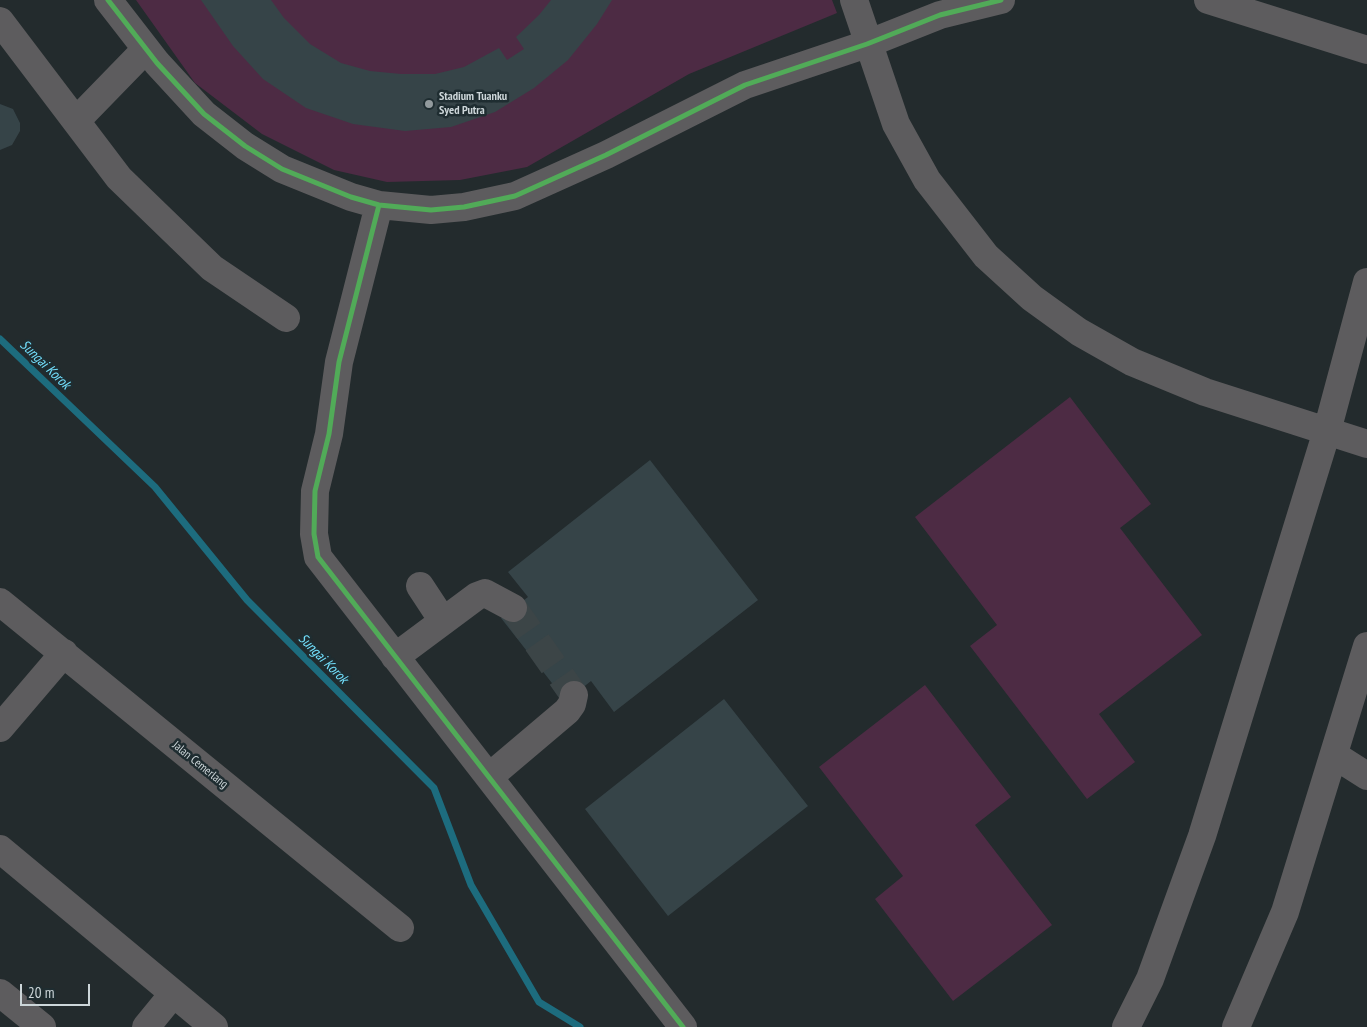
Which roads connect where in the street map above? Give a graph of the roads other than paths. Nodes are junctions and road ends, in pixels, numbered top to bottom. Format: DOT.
graph roads {
  1 [pos="108,0"];
  2 [pos="854,0"];
  3 [pos="1001,0"];
  4 [pos="1216,1"];
  5 [pos="0,21"];
  6 [pos="867,44"];
  7 [pos="146,49"];
  8 [pos="1367,50"];
  9 [pos="76,121"];
  10 [pos="379,205"];
  11 [pos="1367,282"];
  12 [pos="286,318"];
  13 [pos="1327,431"];
  14 [pos="1367,444"];
  15 [pos="420,586"];
  16 [pos="0,602"];
  17 [pos="513,608"];
  18 [pos="443,621"];
  19 [pos="1367,646"];
  20 [pos="64,653"];
  21 [pos="395,657"];
  22 [pos="574,695"];
  23 [pos="0,728"];
  24 [pos="1334,755"];
  25 [pos="1367,776"];
  26 [pos="489,778"];
  27 [pos="0,849"];
  28 [pos="400,928"];
  29 [pos="0,993"];
  30 [pos="173,994"];
  31 [pos="42,1027"];
  32 [pos="146,1027"];
  33 [pos="214,1027"];
  34 [pos="682,1027"];
  35 [pos="1126,1027"];
  36 [pos="1236,1027"];
  1 -- 7 [label="street"];
  2 -- 6 [label="street"];
  3 -- 6 [label="street"];
  4 -- 8 [label="street"];
  5 -- 9 [label="street"];
  6 -- 10 [label="street"];
  6 -- 13 [label="street"];
  7 -- 9 [label="street"];
  7 -- 10 [label="street"];
  9 -- 12 [label="street"];
  10 -- 21 [label="street"];
  11 -- 13 [label="street"];
  13 -- 14 [label="street"];
  13 -- 35 [label="street"];
  15 -- 18 [label="street"];
  16 -- 20 [label="street, Jalan Cemerlang"];
  17 -- 18 [label="street"];
  18 -- 21 [label="street"];
  19 -- 24 [label="street"];
  20 -- 23 [label="street"];
  20 -- 28 [label="street, Jalan Cemerlang"];
  21 -- 26 [label="street"];
  22 -- 26 [label="street"];
  24 -- 25 [label="street"];
  24 -- 36 [label="street"];
  26 -- 34 [label="street"];
  27 -- 30 [label="street"];
  29 -- 31 [label="street"];
  30 -- 32 [label="street"];
  30 -- 33 [label="street"];
}
